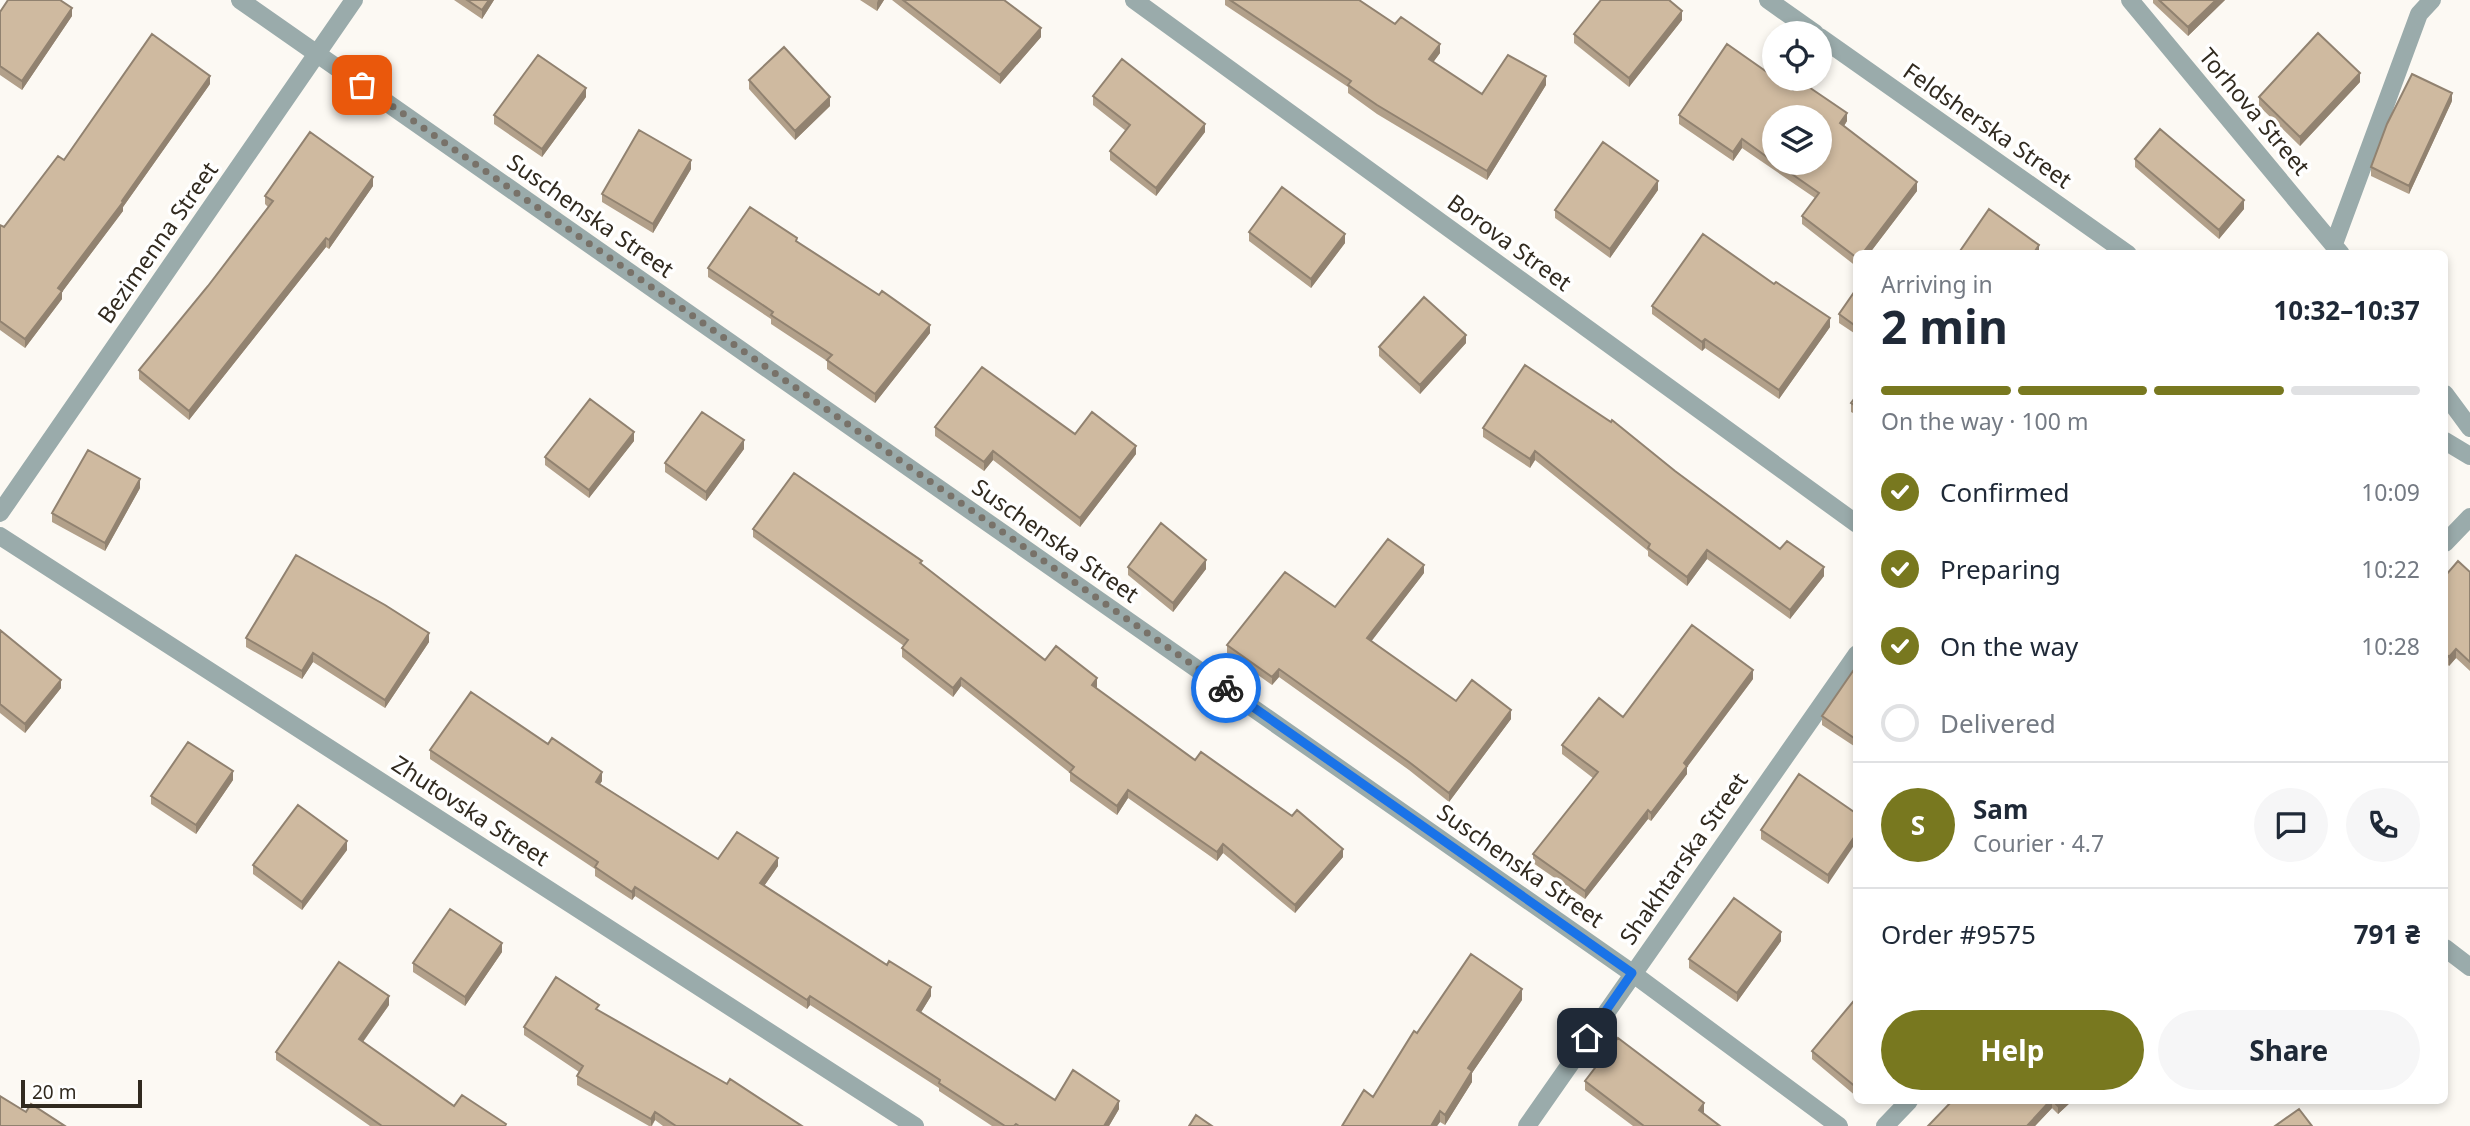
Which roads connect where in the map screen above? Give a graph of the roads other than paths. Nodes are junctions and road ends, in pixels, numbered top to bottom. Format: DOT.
graph roads {
  1 [pos="240,0"];
  2 [pos="354,0"];
  3 [pos="1134,0"];
  4 [pos="1768,0"];
  5 [pos="2130,0"];
  6 [pos="2432,0"];
  7 [pos="1798,21"];
  8 [pos="1832,45"];
  9 [pos="317,53"];
  10 [pos="2337,249"];
  11 [pos="2121,250"];
  12 [pos="2448,398"];
  13 [pos="2470,428"];
  14 [pos="2448,443"];
  15 [pos="2470,456"];
  16 [pos="0,513"];
  17 [pos="2470,516"];
  18 [pos="1853,521"];
  19 [pos="0,536"];
  20 [pos="2448,540"];
  21 [pos="1853,660"];
  22 [pos="2448,950"];
  23 [pos="2470,967"];
  24 [pos="1632,973"];
  25 [pos="1906,1104"];
  26 [pos="915,1126"];
  27 [pos="1527,1126"];
  28 [pos="1839,1126"];
  29 [pos="1885,1126"];
  1 -- 9 [label="street, Suschenska Street"];
  2 -- 9 [label="street, Bezimenna Street"];
  3 -- 18 [label="street, Borova Street"];
  4 -- 7 [label="street"];
  5 -- 10 [label="street, Torhova Street"];
  6 -- 10 [label="street"];
  8 -- 11 [label="street, Feldsherska Street"];
  9 -- 16 [label="street, Bezimenna Street"];
  9 -- 24 [label="street, Suschenska Street"];
  12 -- 13 [label="street"];
  14 -- 15 [label="street"];
  17 -- 20 [label="street"];
  19 -- 26 [label="street, Zhutovska Street"];
  21 -- 24 [label="street, Shakhtarska Street"];
  22 -- 23 [label="street"];
  24 -- 27 [label="street, Shakhtarska Street"];
  24 -- 28 [label="street, Suschenska Street"];
  25 -- 29 [label="street"];
}
